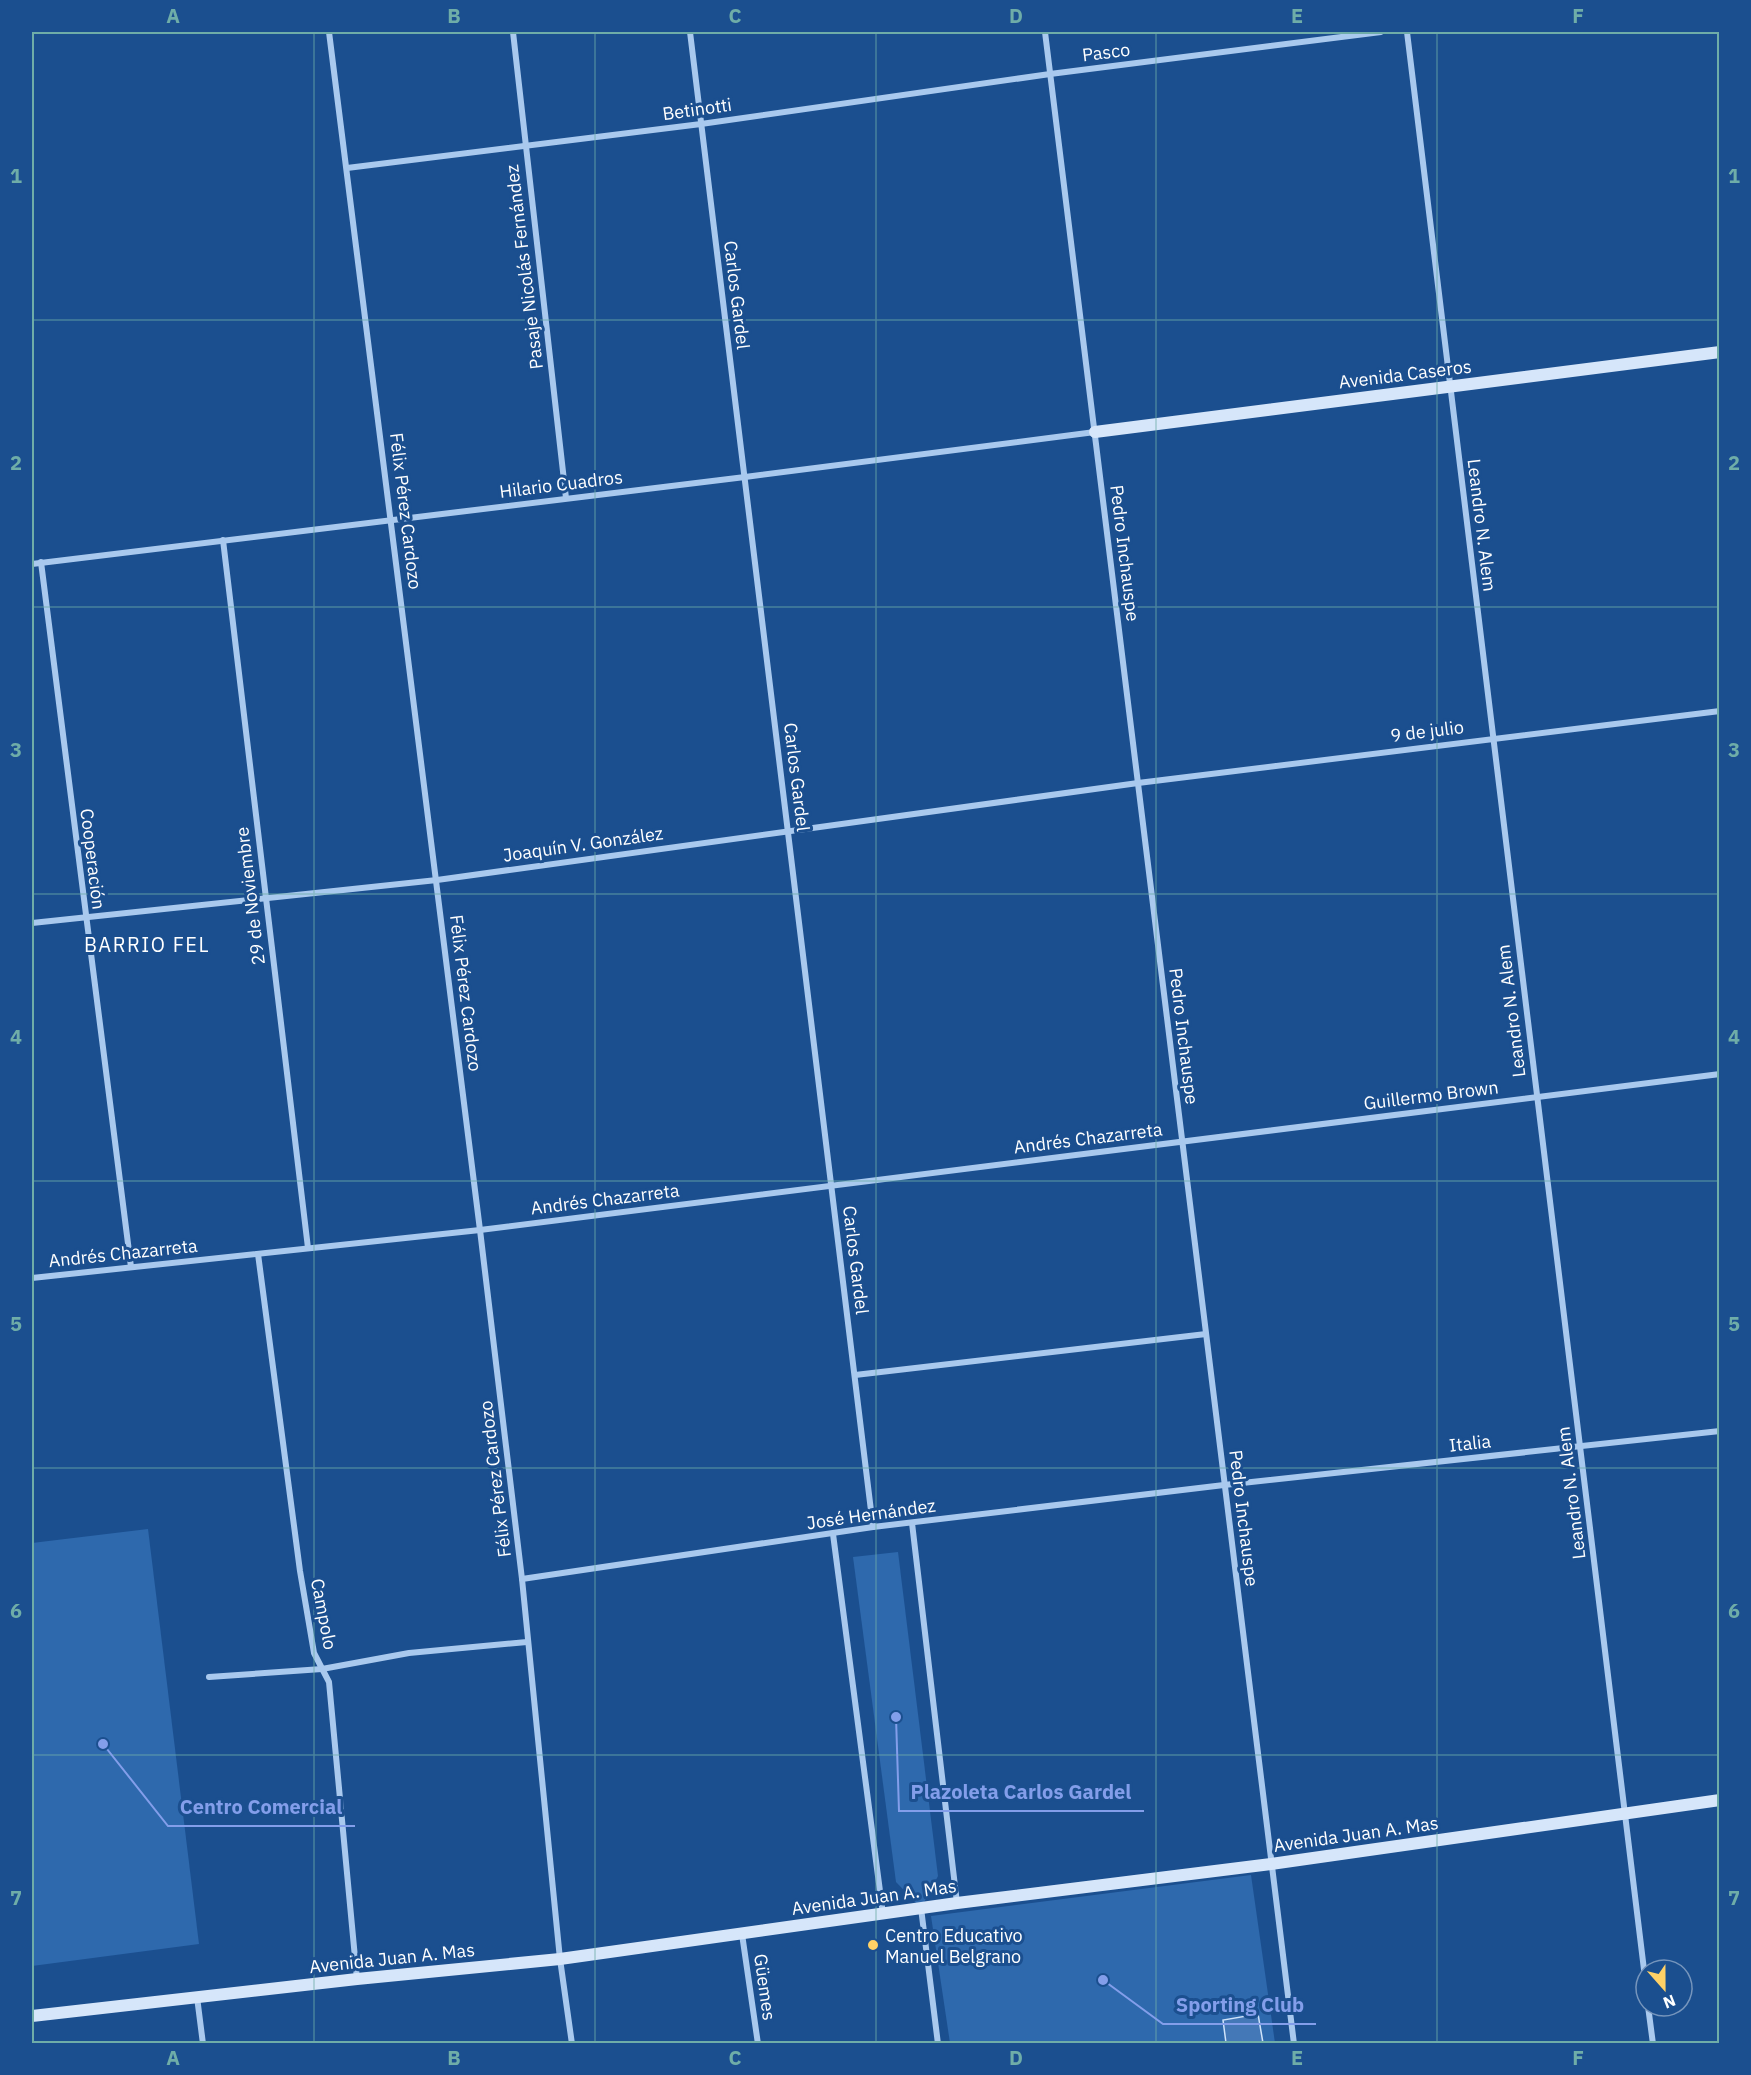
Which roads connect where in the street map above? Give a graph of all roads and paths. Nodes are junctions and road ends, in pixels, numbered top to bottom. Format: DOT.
graph roads {
  1 [pos="329,32"];
  2 [pos="513,32"];
  3 [pos="690,32"];
  4 [pos="1045,32"];
  5 [pos="1381,32"];
  6 [pos="1407,32"];
  7 [pos="1050,74"];
  8 [pos="701,124"];
  9 [pos="525,146"];
  10 [pos="346,168"];
  11 [pos="1719,352"];
  12 [pos="1450,387"];
  13 [pos="1095,432"];
  14 [pos="745,477"];
  15 [pos="566,498"];
  16 [pos="392,519"];
  17 [pos="223,540"];
  18 [pos="41,562"];
  19 [pos="32,564"];
  20 [pos="1719,711"];
  21 [pos="1493,738"];
  22 [pos="1138,783"];
  23 [pos="788,831"];
  24 [pos="437,880"];
  25 [pos="266,898"];
  26 [pos="85,917"];
  27 [pos="32,923"];
  28 [pos="1719,1074"];
  29 [pos="1537,1097"];
  30 [pos="1182,1142"];
  31 [pos="832,1185"];
  32 [pos="480,1230"];
  33 [pos="308,1248"];
  34 [pos="258,1254"];
  35 [pos="131,1267"];
  36 [pos="32,1278"];
  37 [pos="1206,1334"];
  38 [pos="855,1375"];
  39 [pos="1719,1431"];
  40 [pos="1580,1446"];
  41 [pos="1224,1485"];
  42 [pos="912,1523"];
  43 [pos="873,1527"];
  44 [pos="833,1534"];
  45 [pos="522,1579"];
  46 [pos="527,1642"];
  47 [pos="322,1669"];
  48 [pos="209,1677"];
  49 [pos="1719,1800"];
  50 [pos="1625,1813"];
  51 [pos="1271,1864"];
  52 [pos="957,1904"];
  53 [pos="921,1908"];
  54 [pos="883,1914"];
  55 [pos="742,1934"];
  56 [pos="1643,1958"];
  57 [pos="560,1959"];
  58 [pos="357,1979"];
  59 [pos="197,1997"];
  60 [pos="32,2016"];
  61 [pos="1650,2018"];
  62 [pos="203,2043"];
  63 [pos="572,2043"];
  64 [pos="758,2043"];
  65 [pos="938,2043"];
  66 [pos="1293,2043"];
  67 [pos="1653,2043"];
  1 -- 10 [label="street, Félix Pérez Cardozo"];
  2 -- 9 [label="street, Pasaje Nicolás Fernández"];
  3 -- 8 [label="street, Carlos Gardel"];
  4 -- 7 [label="street, Pedro Inchauspe"];
  5 -- 7 [label="street, Pasco"];
  6 -- 12 [label="street, Leandro N. Alem"];
  7 -- 8 [label="street, Betinotti"];
  7 -- 13 [label="street, Pedro Inchauspe"];
  8 -- 9 [label="street, Betinotti"];
  8 -- 14 [label="street, Carlos Gardel"];
  9 -- 10 [label="street, Betinotti"];
  9 -- 15 [label="street, Pasaje Nicolás Fernández"];
  10 -- 16 [label="street, Félix Pérez Cardozo"];
  11 -- 12 [label="main road, Avenida Caseros"];
  12 -- 13 [label="main road, Avenida Caseros"];
  12 -- 21 [label="street, Leandro N. Alem"];
  13 -- 14 [label="street, Hilario Cuadros"];
  13 -- 22 [label="street, Pedro Inchauspe"];
  14 -- 15 [label="street, Hilario Cuadros"];
  14 -- 23 [label="street, Carlos Gardel"];
  15 -- 16 [label="street, Hilario Cuadros"];
  16 -- 17 [label="street, Hilario Cuadros"];
  16 -- 24 [label="street, Félix Pérez Cardozo"];
  17 -- 18 [label="street, Hilario Cuadros"];
  17 -- 25 [label="street, 29 de Noviembre"];
  18 -- 19 [label="street, Hilario Cuadros"];
  18 -- 26 [label="street, Cooperación"];
  20 -- 21 [label="street, 9 de julio"];
  21 -- 22 [label="street, 9 de julio"];
  21 -- 29 [label="street, Leandro N. Alem"];
  22 -- 23 [label="street, Joaquín V. González"];
  22 -- 30 [label="street, Pedro Inchauspe"];
  23 -- 24 [label="street, Joaquín V. González"];
  23 -- 31 [label="street, Carlos Gardel"];
  24 -- 25 [label="street, Joaquín V. González"];
  24 -- 32 [label="street, Félix Pérez Cardozo"];
  25 -- 26 [label="street, Joaquín V. González"];
  25 -- 33 [label="street, 29 de Noviembre"];
  26 -- 27 [label="street, Joaquín V. González"];
  26 -- 35 [label="street, Cooperación"];
  28 -- 29 [label="street, Guillermo Brown"];
  29 -- 30 [label="street, Guillermo Brown"];
  29 -- 40 [label="street, Leandro N. Alem"];
  30 -- 31 [label="street, Andrés Chazarreta"];
  30 -- 37 [label="street, Pedro Inchauspe"];
  31 -- 32 [label="street, Andrés Chazarreta"];
  31 -- 38 [label="street, Carlos Gardel"];
  32 -- 33 [label="street, Andrés Chazarreta"];
  32 -- 45 [label="street, Félix Pérez Cardozo"];
  33 -- 34 [label="street, Andrés Chazarreta"];
  34 -- 35 [label="street, Andrés Chazarreta"];
  34 -- 47 [label="street, Campolo"];
  35 -- 36 [label="street, Andrés Chazarreta"];
  37 -- 38 [label="street"];
  37 -- 41 [label="street, Pedro Inchauspe"];
  38 -- 43 [label="street, Carlos Gardel"];
  39 -- 40 [label="street, Italia"];
  40 -- 41 [label="street, Italia"];
  40 -- 50 [label="street, Leandro N. Alem"];
  41 -- 42 [label="street, José Hernández"];
  41 -- 51 [label="street, Pedro Inchauspe"];
  42 -- 43 [label="street, José Hernández"];
  42 -- 52 [label="street"];
  43 -- 44 [label="street, José Hernández"];
  44 -- 45 [label="street, José Hernández"];
  44 -- 54 [label="street"];
  45 -- 46 [label="street, Félix Pérez Cardozo"];
  46 -- 47 [label="street"];
  46 -- 57 [label="street, Félix Pérez Cardozo"];
  47 -- 48 [label="street"];
  47 -- 58 [label="street, Campolo"];
  49 -- 50 [label="main road, Avenida Juan A. Mas"];
  50 -- 51 [label="main road, Avenida Juan A. Mas"];
  50 -- 56 [label="street, Leandro N. Alem"];
  51 -- 52 [label="main road, Avenida Juan A. Mas"];
  51 -- 66 [label="street, Pedro Inchauspe"];
  52 -- 53 [label="main road, Avenida Juan A. Mas"];
  53 -- 54 [label="main road, Avenida Juan A. Mas"];
  53 -- 65 [label="street"];
  54 -- 55 [label="main road, Avenida Juan A. Mas"];
  55 -- 57 [label="main road, Avenida Juan A. Mas"];
  55 -- 64 [label="street, Güemes"];
  57 -- 58 [label="main road, Avenida Juan A. Mas"];
  57 -- 63 [label="street, Félix Pérez Cardozo"];
  58 -- 59 [label="main road, Avenida Juan A. Mas"];
  59 -- 60 [label="main road, Avenida Juan A. Mas"];
  59 -- 62 [label="street"];
  61 -- 67 [label="street"];
}
